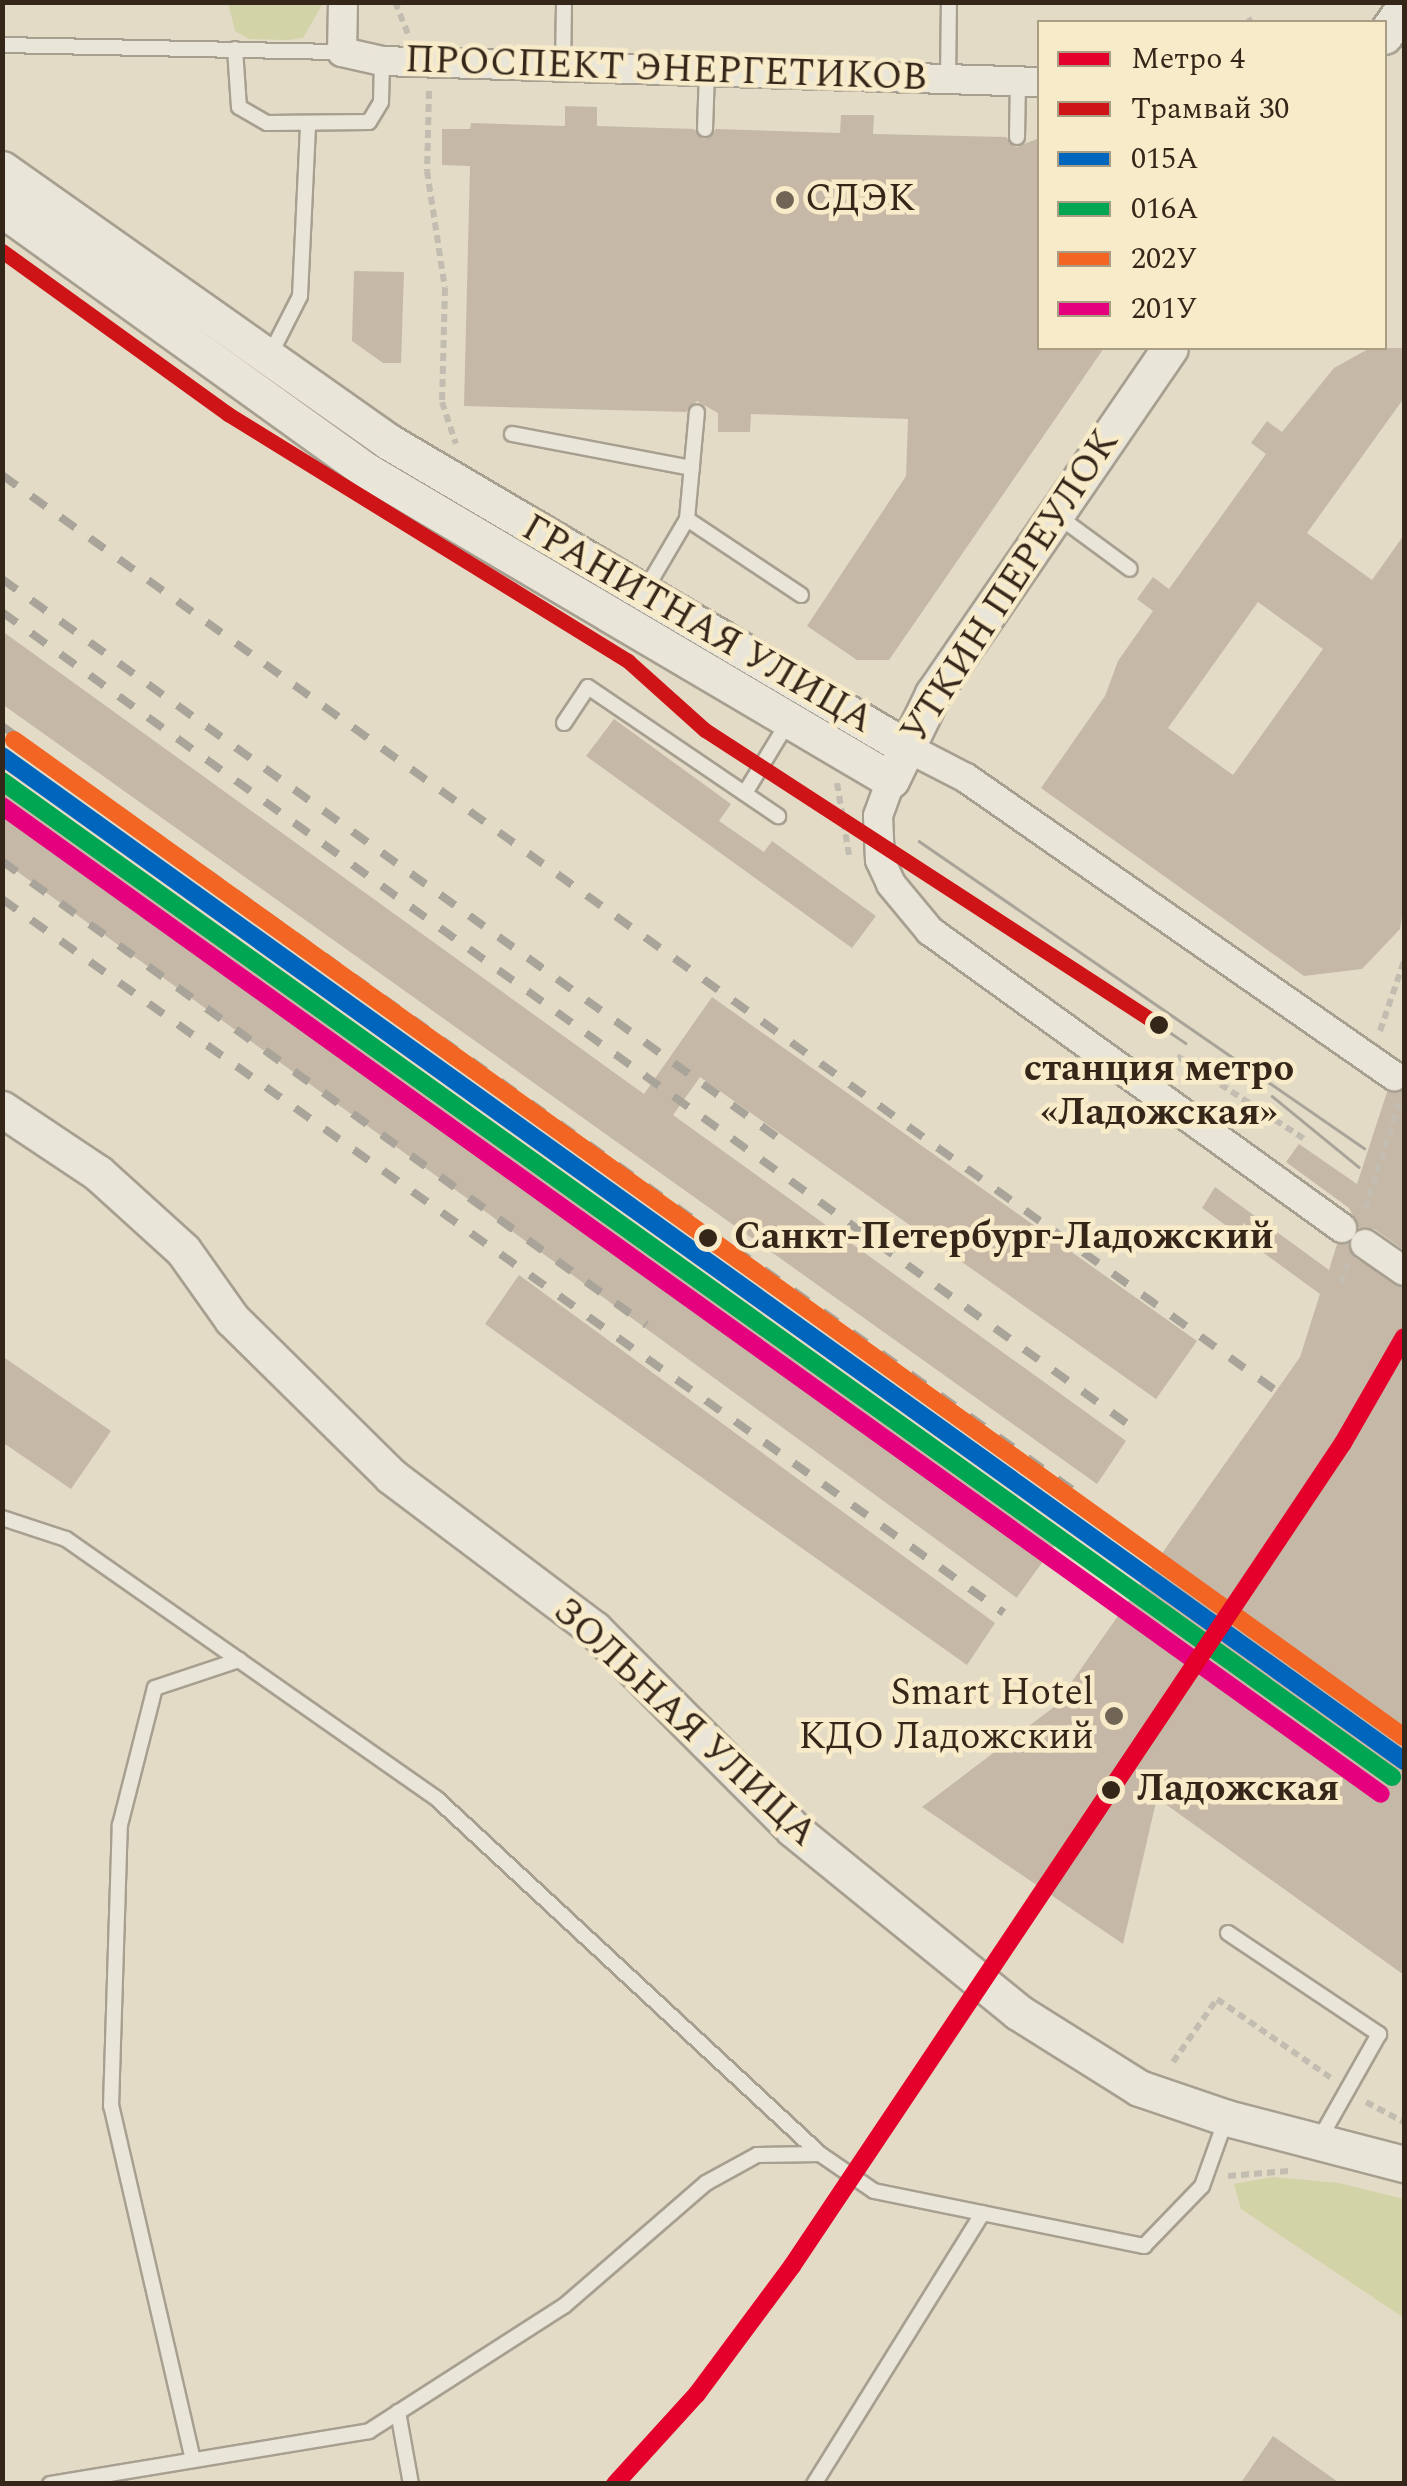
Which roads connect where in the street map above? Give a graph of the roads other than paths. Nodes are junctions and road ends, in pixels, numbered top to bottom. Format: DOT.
graph roads {
  1 [pos="343,2"];
  2 [pos="949,2"];
  3 [pos="564,6"];
  4 [pos="1404,7"];
  5 [pos="1387,32"];
  6 [pos="2,45"];
  7 [pos="235,49"];
  8 [pos="342,52"];
  9 [pos="382,61"];
  10 [pos="564,67"];
  11 [pos="707,72"];
  12 [pos="948,80"];
  13 [pos="1029,82"];
  14 [pos="308,124"];
  15 [pos="705,129"];
  16 [pos="1017,138"];
  17 [pos="2,169"];
  18 [pos="2,209"];
  19 [pos="1169,350"];
  20 [pos="266,360"];
  21 [pos="697,412"];
  22 [pos="512,434"];
  23 [pos="692,468"];
  24 [pos="1056,514"];
  25 [pos="688,519"];
  26 [pos="1130,569"];
  27 [pos="642,594"];
  28 [pos="801,594"];
  29 [pos="789,721"];
  30 [pos="564,722"];
  31 [pos="904,746"];
  32 [pos="890,780"];
  33 [pos="745,793"];
  34 [pos="778,816"];
  35 [pos="1399,1081"];
  36 [pos="2,1109"];
  37 [pos="1404,1272"];
  38 [pos="2,1518"];
  39 [pos="239,1660"];
  40 [pos="1228,1933"];
  41 [pos="1227,2118"];
  42 [pos="820,2154"];
  43 [pos="1314,2157"];
  44 [pos="1404,2164"];
  45 [pos="984,2213"];
  46 [pos="398,2412"];
  47 [pos="194,2460"];
  48 [pos="50,2484"];
  49 [pos="411,2484"];
  50 [pos="814,2484"];
  1 -- 8 [label="street"];
  2 -- 12 [label="lane"];
  3 -- 10 [label="lane"];
  4 -- 5 [label="street"];
  6 -- 7 [label="lane"];
  7 -- 8 [label="lane"];
  7 -- 14 [label="lane"];
  8 -- 9 [label="street, ПРОСПЕКТ ЭНЕРГЕТИКОВ"];
  9 -- 10 [label="street, ПРОСПЕКТ ЭНЕРГЕТИКОВ"];
  9 -- 14 [label="lane"];
  10 -- 11 [label="street, ПРОСПЕКТ ЭНЕРГЕТИКОВ"];
  11 -- 12 [label="street, ПРОСПЕКТ ЭНЕРГЕТИКОВ"];
  11 -- 15 [label="lane"];
  12 -- 13 [label="street, ПРОСПЕКТ ЭНЕРГЕТИКОВ"];
  13 -- 16 [label="lane"];
  14 -- 20 [label="lane"];
  17 -- 20 [label="street, ГРАНИТНАЯ УЛИЦА"];
  18 -- 29 [label="street, ГРАНИТНАЯ УЛИЦА"];
  19 -- 24 [label="street, УТКИН ПЕРЕУЛОК"];
  20 -- 27 [label="street, ГРАНИТНАЯ УЛИЦА"];
  21 -- 23 [label="lane"];
  22 -- 23 [label="lane"];
  23 -- 25 [label="lane"];
  24 -- 26 [label="lane"];
  24 -- 31 [label="street, УТКИН ПЕРЕУЛОК"];
  25 -- 27 [label="lane"];
  25 -- 28 [label="lane"];
  27 -- 31 [label="street, ГРАНИТНАЯ УЛИЦА"];
  29 -- 32 [label="street, ГРАНИТНАЯ УЛИЦА"];
  29 -- 33 [label="lane"];
  30 -- 33 [label="lane"];
  31 -- 32 [label="street, УТКИН ПЕРЕУЛОК"];
  31 -- 35 [label="street, ГРАНИТНАЯ УЛИЦА"];
  32 -- 37 [label="street, ГРАНИТНАЯ УЛИЦА"];
  33 -- 34 [label="lane"];
  36 -- 41 [label="street, ЗОЛЬНАЯ УЛИЦА"];
  38 -- 39 [label="lane"];
  39 -- 42 [label="lane"];
  39 -- 47 [label="lane"];
  40 -- 43 [label="lane"];
  41 -- 43 [label="street, ЗОЛЬНАЯ УЛИЦА"];
  41 -- 45 [label="lane"];
  42 -- 45 [label="lane"];
  42 -- 46 [label="lane"];
  43 -- 44 [label="street, ЗОЛЬНАЯ УЛИЦА"];
  45 -- 50 [label="lane"];
  46 -- 47 [label="lane"];
  46 -- 49 [label="lane"];
  47 -- 48 [label="lane"];
}
